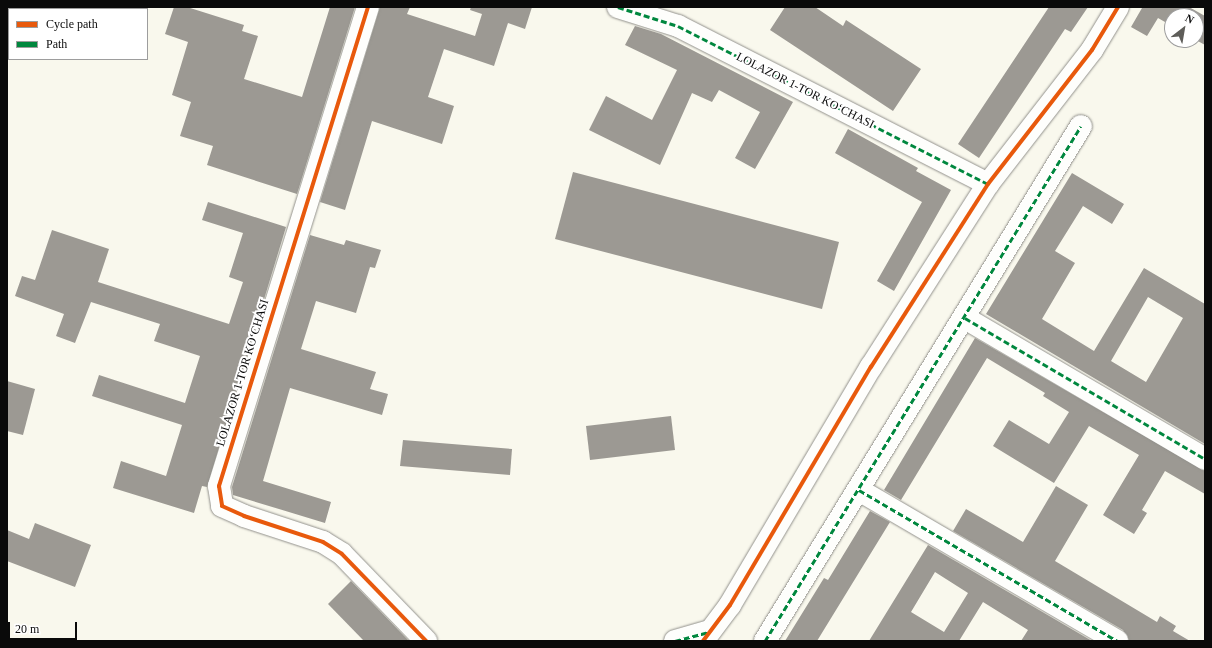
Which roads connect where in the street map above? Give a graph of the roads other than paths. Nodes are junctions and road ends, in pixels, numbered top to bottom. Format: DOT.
graph roads {
  1 [pos="368,7"];
  2 [pos="618,7"];
  3 [pos="1118,7"];
  4 [pos="1081,126"];
  5 [pos="988,184"];
  6 [pos="965,318"];
  7 [pos="1205,459"];
  8 [pos="859,490"];
  9 [pos="707,636"];
  10 [pos="426,641"];
  11 [pos="675,641"];
  12 [pos="765,641"];
  13 [pos="1117,641"];
  1 -- 10 [label="street, LOLAZOR 1-TOR KO‘CHASI"];
  2 -- 5 [label="street, LOLAZOR 1-TOR KO‘CHASI"];
  3 -- 5 [label="street"];
  4 -- 6 [label="street"];
  5 -- 9 [label="street"];
  6 -- 7 [label="street"];
  6 -- 8 [label="street"];
  8 -- 12 [label="street"];
  8 -- 13 [label="street"];
  9 -- 11 [label="street"];
}
